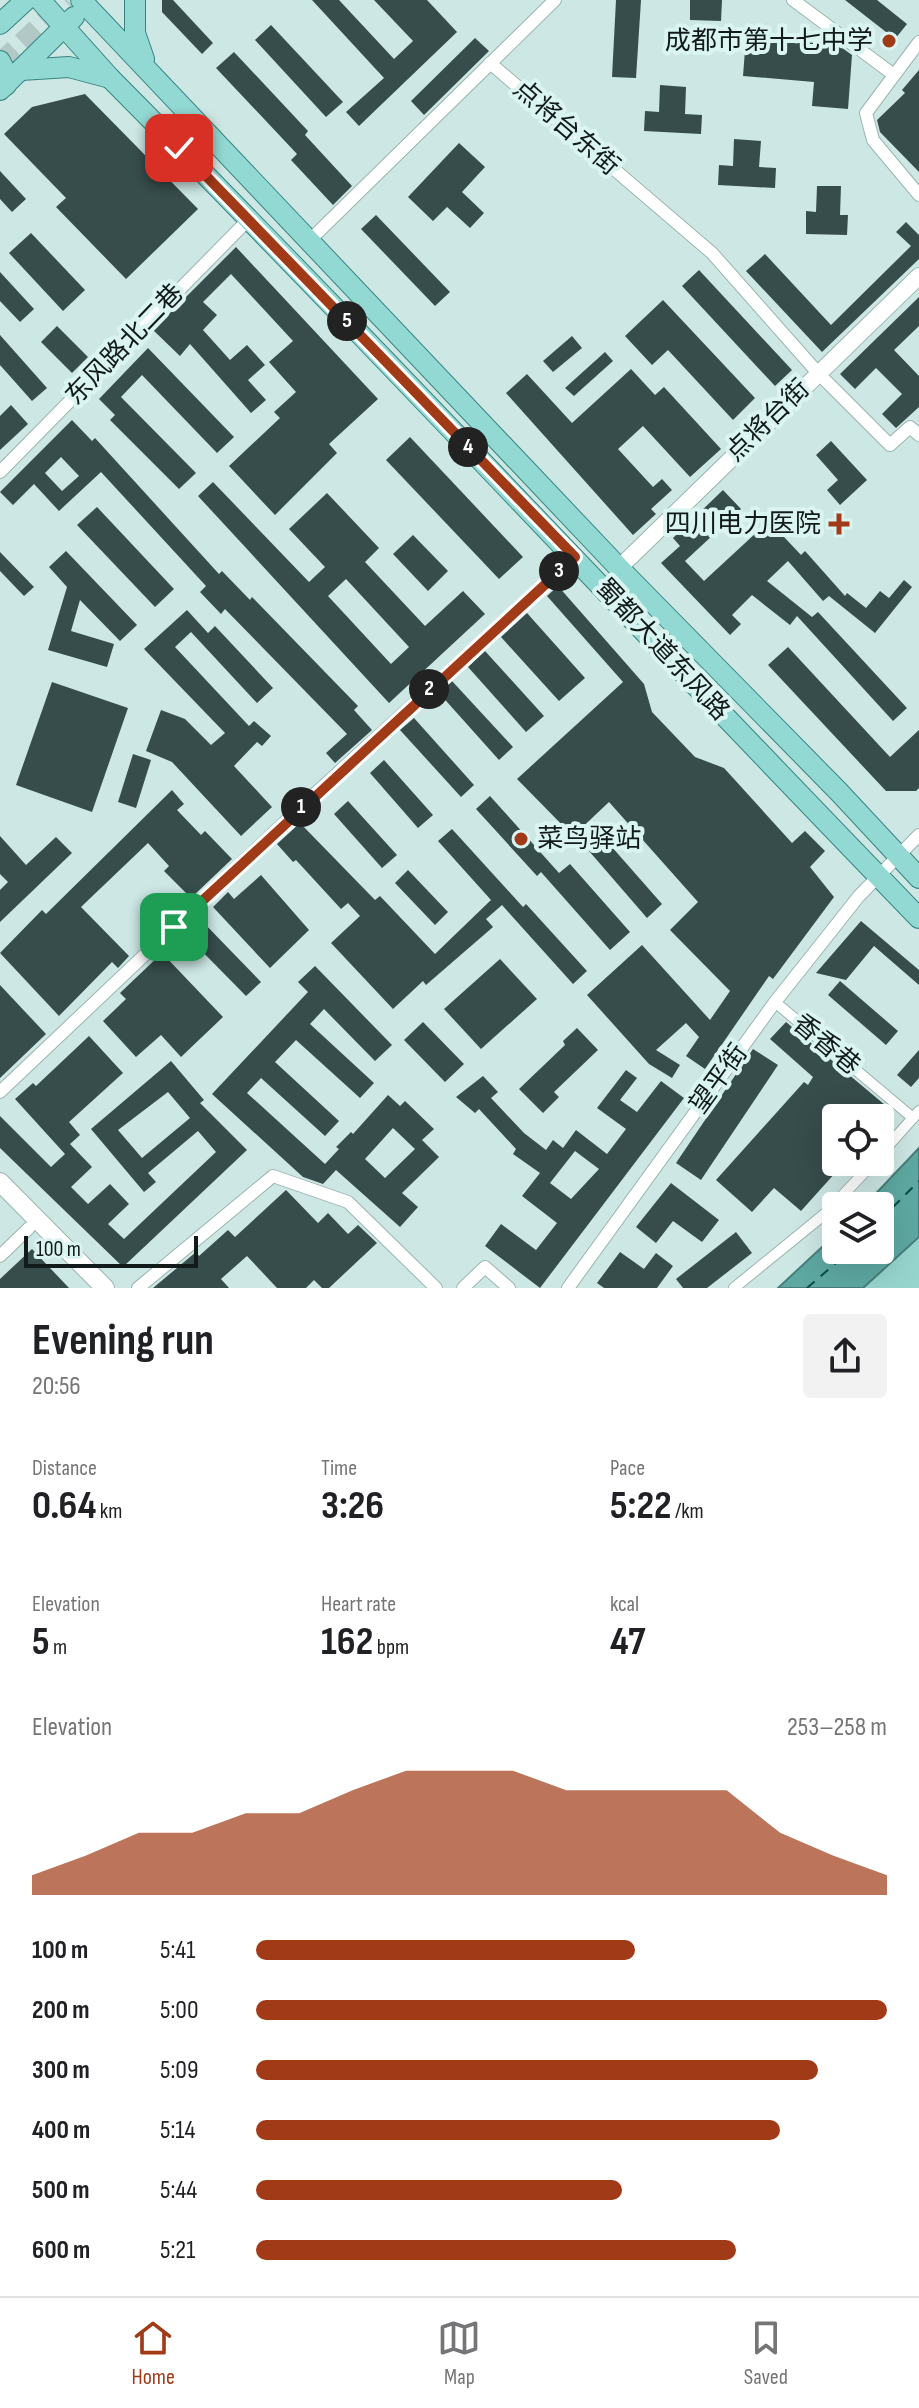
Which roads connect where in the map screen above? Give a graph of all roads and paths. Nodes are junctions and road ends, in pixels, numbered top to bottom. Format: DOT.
graph roads {
  1 [pos="26,0"];
  2 [pos="40,0"];
  3 [pos="135,0"];
  4 [pos="555,0"];
  5 [pos="793,0"];
  6 [pos="86,2"];
  7 [pos="0,24"];
  8 [pos="65,27"];
  9 [pos="919,42"];
  10 [pos="0,61"];
  11 [pos="490,63"];
  12 [pos="21,70"];
  13 [pos="894,75"];
  14 [pos="155,76"];
  15 [pos="110,78"];
  16 [pos="3,88"];
  17 [pos="919,195"];
  18 [pos="249,219"];
  19 [pos="310,240"];
  20 [pos="919,276"];
  21 [pos="818,373"];
  22 [pos="919,435"];
  23 [pos="0,472"];
  24 [pos="575,557"];
  25 [pos="619,568"];
  26 [pos="919,835"];
  27 [pos="897,856"];
  28 [pos="877,875"];
  29 [pos="919,878"];
  30 [pos="919,918"];
  31 [pos="775,1002"];
  32 [pos="0,1092"];
  33 [pos="916,1115"];
  34 [pos="894,1139"];
  35 [pos="861,1176"];
  36 [pos="0,1182"];
  37 [pos="0,1199"];
  38 [pos="29,1228"];
  39 [pos="0,1256"];
  40 [pos="87,1288"];
  41 [pos="105,1288"];
  42 [pos="138,1288"];
  43 [pos="436,1288"];
  44 [pos="463,1288"];
  45 [pos="509,1288"];
  46 [pos="568,1288"];
  47 [pos="734,1288"];
  1 -- 7 [label="main road"];
  2 -- 8 [label="main road, 蜀都大道东风路"];
  3 -- 14 [label="main road"];
  4 -- 11 [label="street"];
  5 -- 13 [label="street"];
  6 -- 8 [label="main road"];
  6 -- 14 [label="main road, 蜀都大道东风路"];
  8 -- 12 [label="main road"];
  8 -- 15 [label="main road, 蜀都大道东风路"];
  9 -- 13 [label="street"];
  10 -- 16 [label="main road"];
  11 -- 19 [label="street, 点将台东街"];
  11 -- 21 [label="street, 点将台东街"];
  12 -- 15 [label="main road"];
  12 -- 16 [label="main road"];
  13 -- 17 [label="street"];
  14 -- 19 [label="main road, 蜀都大道东风路"];
  15 -- 18 [label="main road, 蜀都大道东风路"];
  18 -- 23 [label="street, 东风路北二巷"];
  18 -- 24 [label="main road, 蜀都大道东风路"];
  19 -- 25 [label="main road, 蜀都大道东风路"];
  20 -- 21 [label="street, 点将台街"];
  21 -- 22 [label="street, 点将台东街"];
  21 -- 25 [label="street, 点将台街"];
  24 -- 28 [label="main road, 蜀都大道东风路"];
  24 -- 32 [label="street"];
  25 -- 27 [label="main road, 蜀都大道东风路"];
  26 -- 27 [label="street, 望平街"];
  27 -- 28 [label="street, 望平街"];
  27 -- 29 [label="main road, 蜀都大道东风路"];
  28 -- 30 [label="main road, 蜀都大道东风路"];
  28 -- 31 [label="street, 望平街"];
  31 -- 33 [label="street, 香香巷"];
  31 -- 46 [label="street, 望平街"];
  33 -- 34 [label="street"];
  35 -- 47 [label="street"];
  36 -- 41 [label="main road"];
  37 -- 38 [label="main road"];
  38 -- 39 [label="street"];
  38 -- 40 [label="main road"];
  42 -- 43 [label="street"];
  44 -- 45 [label="street"];
}
